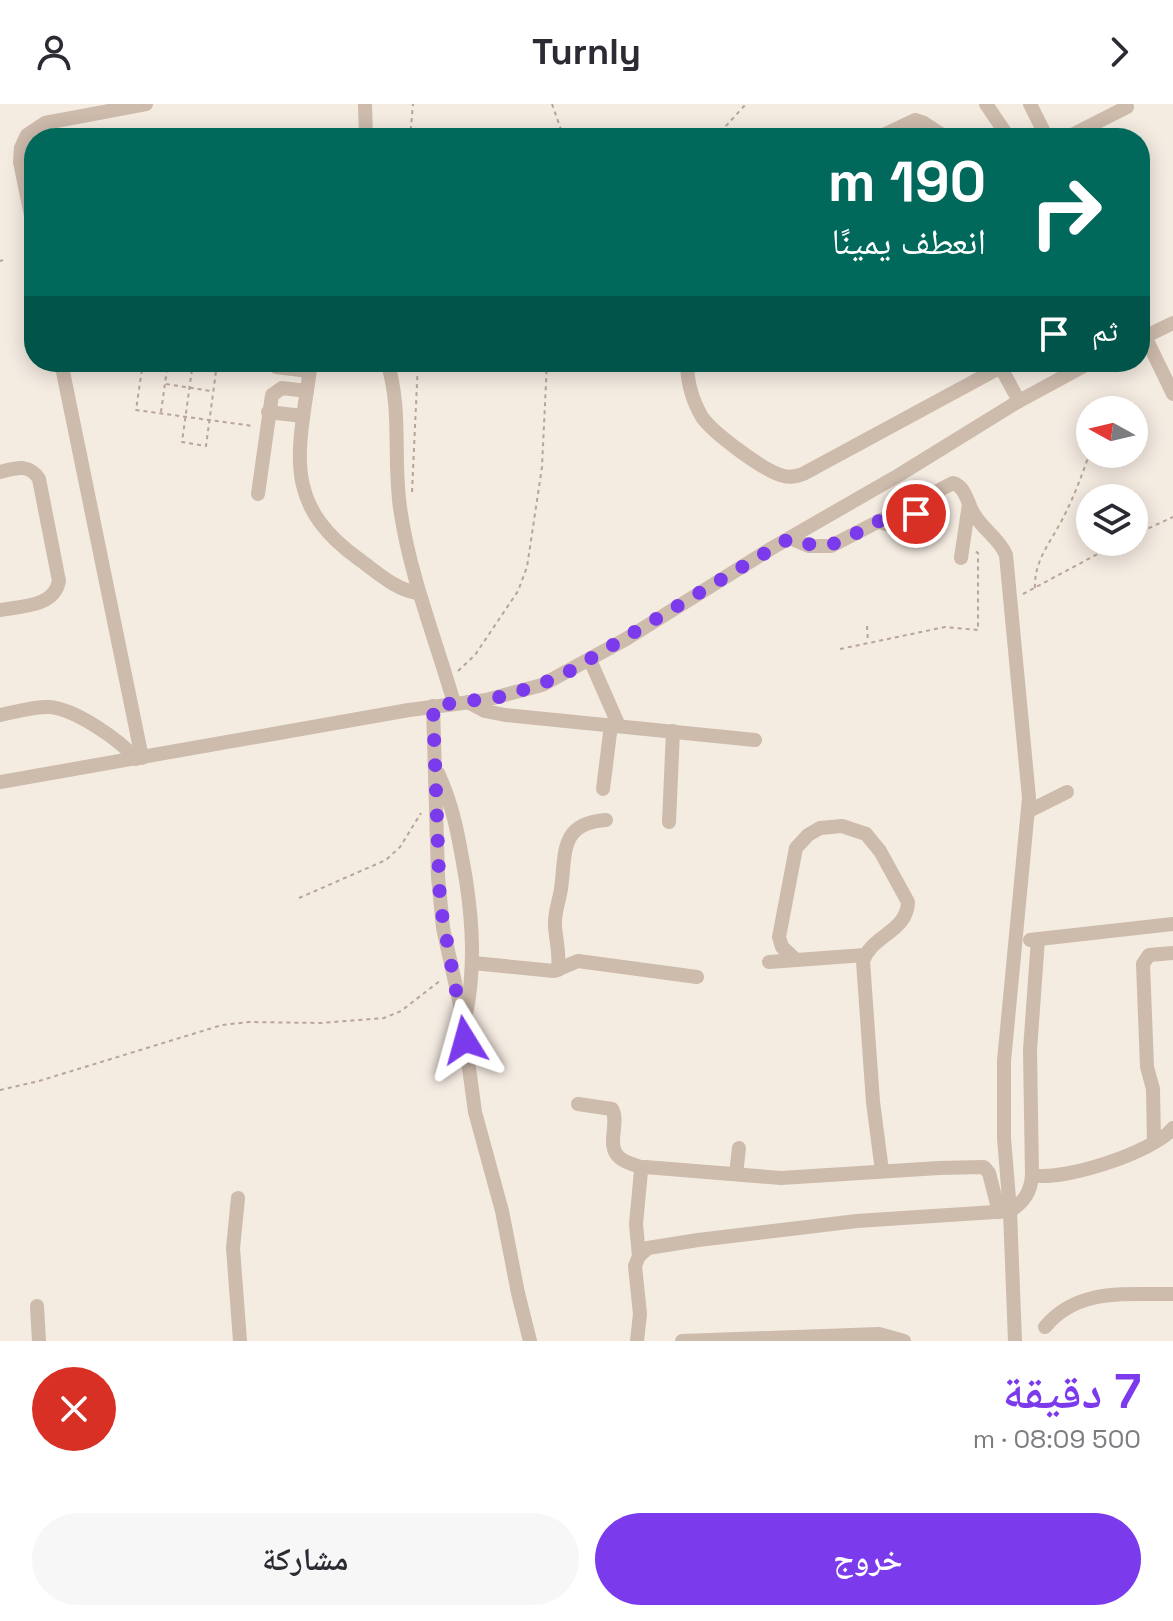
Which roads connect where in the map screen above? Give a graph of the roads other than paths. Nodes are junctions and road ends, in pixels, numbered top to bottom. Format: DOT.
graph roads {
  1 [pos="146,104"];
  2 [pos="365,104"];
  3 [pos="986,104"];
  4 [pos="1030,104"];
  5 [pos="1127,107"];
  6 [pos="38,128"];
  7 [pos="366,128"];
  8 [pos="898,128"];
  9 [pos="932,128"];
  10 [pos="1002,128"];
  11 [pos="1042,128"];
  12 [pos="1095,128"];
  13 [pos="24,142"];
  14 [pos="24,181"];
  15 [pos="1173,323"];
  16 [pos="1150,331"];
  17 [pos="1150,349"];
  18 [pos="63,372"];
  19 [pos="309,372"];
  20 [pos="389,372"];
  21 [pos="688,372"];
  22 [pos="993,372"];
  23 [pos="1009,372"];
  24 [pos="1073,372"];
  25 [pos="307,391"];
  26 [pos="1173,394"];
  27 [pos="1019,401"];
  28 [pos="268,412"];
  29 [pos="303,416"];
  30 [pos="0,472"];
  31 [pos="258,494"];
  32 [pos="969,504"];
  33 [pos="790,538"];
  34 [pos="962,551"];
  35 [pos="418,593"];
  36 [pos="0,610"];
  37 [pos="590,660"];
  38 [pos="460,703"];
  39 [pos="433,706"];
  40 [pos="0,715"];
  41 [pos="615,726"];
  42 [pos="673,731"];
  43 [pos="755,740"];
  44 [pos="139,759"];
  45 [pos="434,766"];
  46 [pos="0,782"];
  47 [pos="603,789"];
  48 [pos="1067,792"];
  49 [pos="1029,811"];
  50 [pos="606,820"];
  51 [pos="669,822"];
  52 [pos="1173,924"];
  53 [pos="1038,939"];
  54 [pos="1017,942"];
  55 [pos="1173,953"];
  56 [pos="865,955"];
  57 [pos="796,960"];
  58 [pos="769,962"];
  59 [pos="473,963"];
  60 [pos="558,970"];
  61 [pos="697,977"];
  62 [pos="464,1027"];
  63 [pos="578,1104"];
  64 [pos="1173,1128"];
  65 [pos="1154,1142"];
  66 [pos="739,1148"];
  67 [pos="643,1168"];
  68 [pos="882,1171"];
  69 [pos="736,1174"];
  70 [pos="1032,1175"];
  71 [pos="238,1198"];
  72 [pos="1004,1211"];
  73 [pos="639,1256"];
  74 [pos="1173,1294"];
  75 [pos="37,1306"];
  76 [pos="1045,1312"];
  77 [pos="1046,1334"];
  78 [pos="784,1339"];
  79 [pos="39,1341"];
  80 [pos="240,1341"];
  81 [pos="530,1341"];
  82 [pos="637,1341"];
  83 [pos="682,1341"];
  84 [pos="904,1341"];
  85 [pos="1015,1341"];
  1 -- 6 [label="street"];
  2 -- 7 [label="street"];
  3 -- 10 [label="street"];
  4 -- 11 [label="street"];
  5 -- 12 [label="street"];
  8 -- 9 [label="street"];
  13 -- 14 [label="street"];
  15 -- 16 [label="street"];
  17 -- 26 [label="street"];
  18 -- 44 [label="street"];
  19 -- 25 [label="street"];
  20 -- 35 [label="street"];
  21 -- 22 [label="street"];
  23 -- 27 [label="street"];
  24 -- 27 [label="street"];
  25 -- 28 [label="street"];
  25 -- 29 [label="street"];
  27 -- 33 [label="street"];
  28 -- 29 [label="street"];
  28 -- 31 [label="street"];
  29 -- 35 [label="street"];
  30 -- 36 [label="street"];
  32 -- 33 [label="street"];
  32 -- 34 [label="street"];
  32 -- 49 [label="street"];
  33 -- 37 [label="street"];
  35 -- 38 [label="street"];
  37 -- 38 [label="street"];
  37 -- 41 [label="street"];
  38 -- 39 [label="street"];
  38 -- 41 [label="street"];
  39 -- 44 [label="street"];
  39 -- 45 [label="street"];
  40 -- 44 [label="street"];
  41 -- 42 [label="street"];
  41 -- 47 [label="street"];
  42 -- 43 [label="street"];
  42 -- 51 [label="street"];
  44 -- 46 [label="street"];
  45 -- 59 [label="street"];
  45 -- 62 [label="street"];
  48 -- 49 [label="street"];
  49 -- 54 [label="street"];
  50 -- 60 [label="street"];
  52 -- 53 [label="street"];
  53 -- 54 [label="street"];
  53 -- 70 [label="street"];
  54 -- 72 [label="street"];
  55 -- 65 [label="street"];
  56 -- 57 [label="street"];
  56 -- 57 [label="street"];
  56 -- 68 [label="street"];
  57 -- 58 [label="street"];
  59 -- 60 [label="street"];
  59 -- 62 [label="street"];
  60 -- 61 [label="street"];
  62 -- 81 [label="street"];
  63 -- 67 [label="street"];
  64 -- 65 [label="street"];
  65 -- 70 [label="street"];
  66 -- 69 [label="street"];
  67 -- 69 [label="street"];
  67 -- 73 [label="street"];
  68 -- 69 [label="street"];
  68 -- 72 [label="street"];
  70 -- 72 [label="street"];
  71 -- 80 [label="street"];
  72 -- 73 [label="street"];
  72 -- 85 [label="street"];
  73 -- 82 [label="street"];
  74 -- 77 [label="street"];
  75 -- 79 [label="street"];
  76 -- 77 [label="street"];
  78 -- 83 [label="street"];
  78 -- 84 [label="street"];
}
